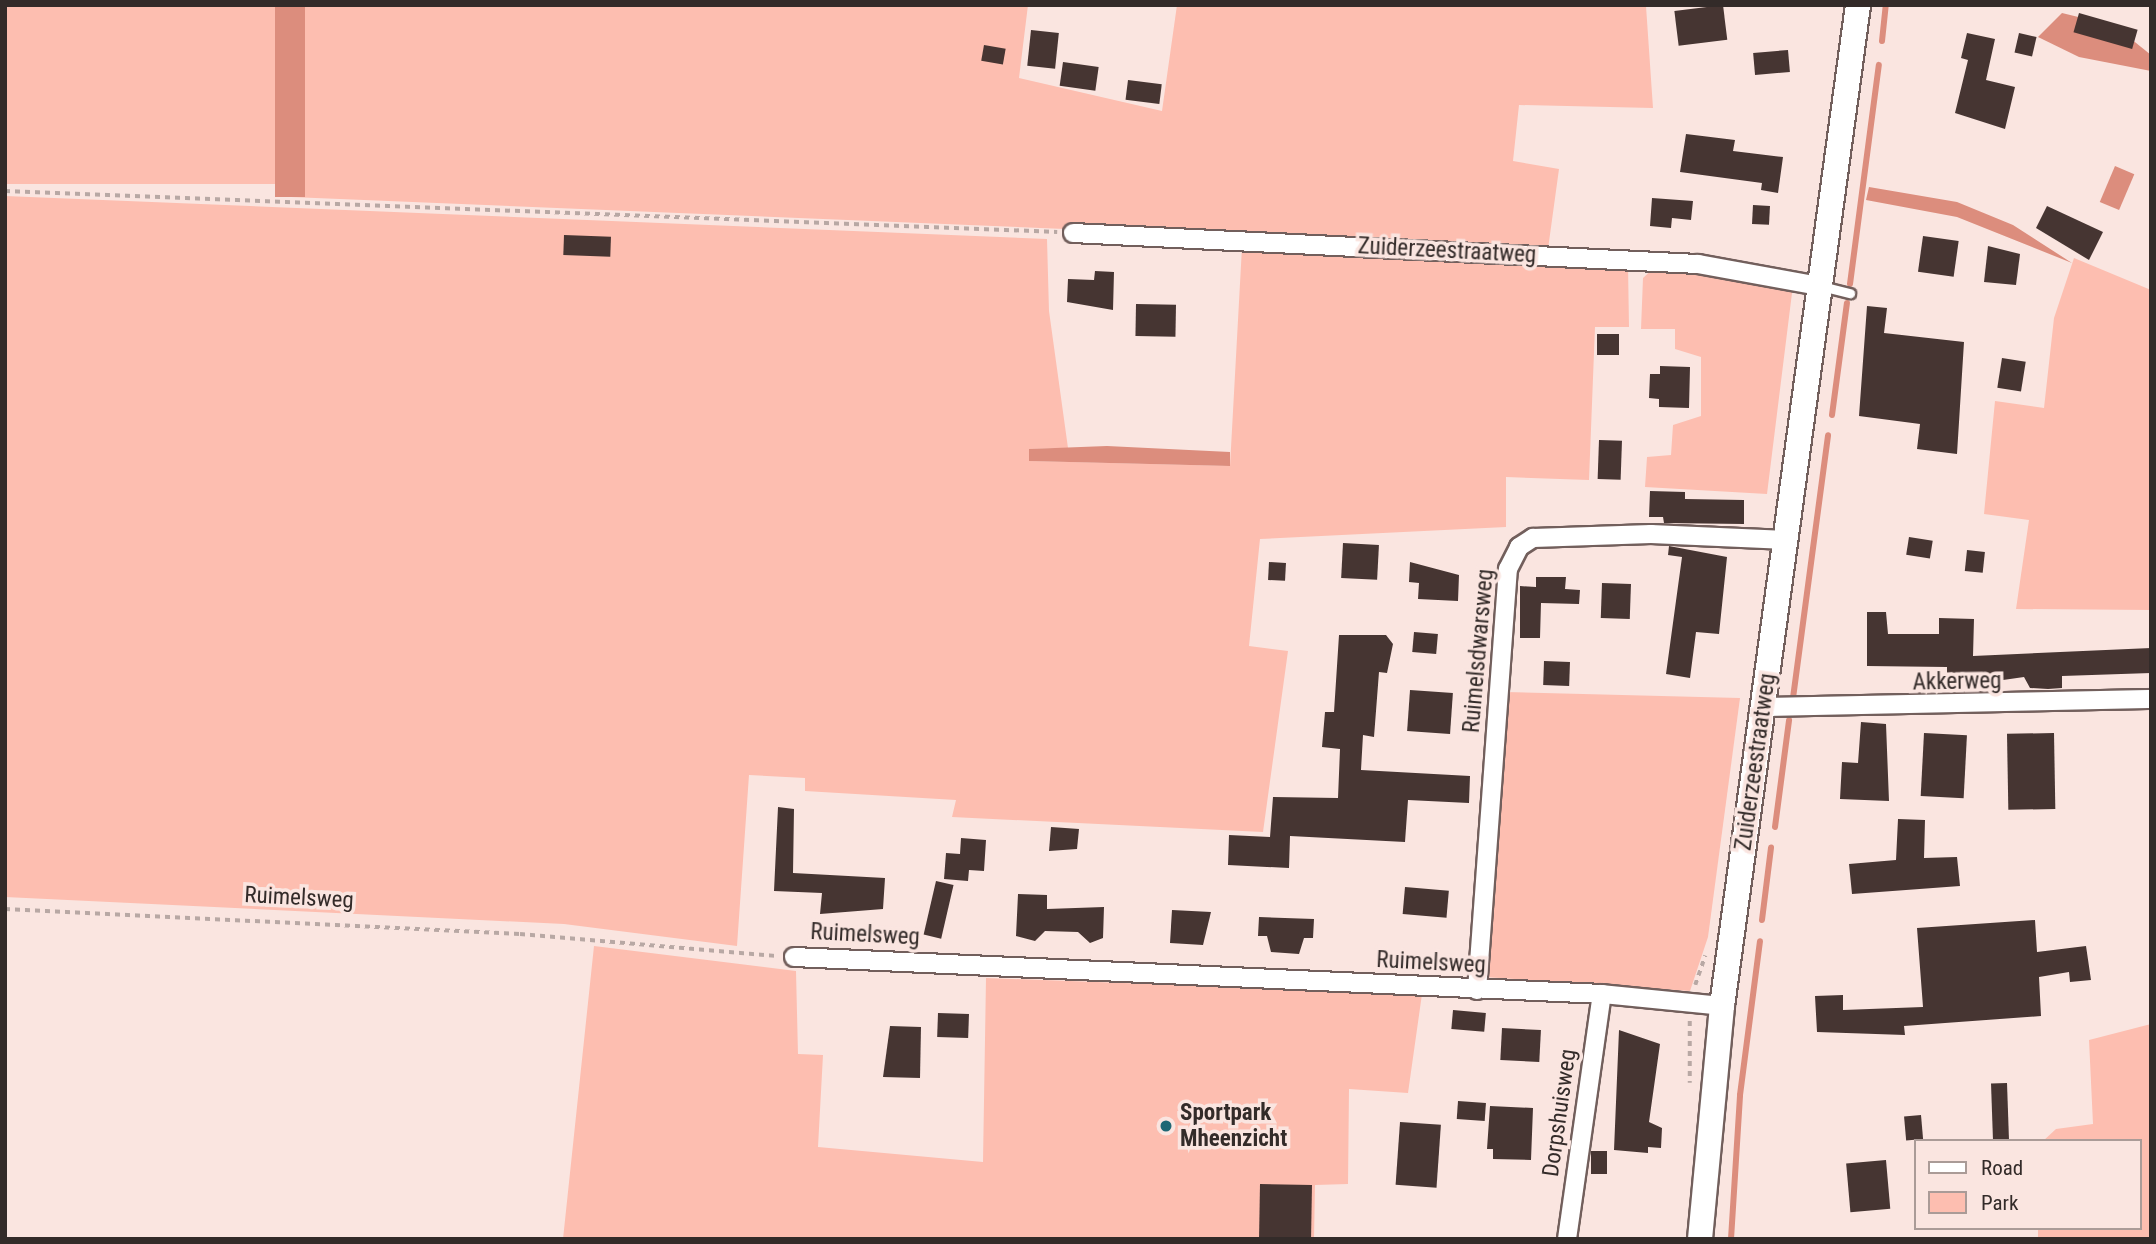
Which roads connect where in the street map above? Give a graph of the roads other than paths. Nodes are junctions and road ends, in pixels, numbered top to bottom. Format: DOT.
graph roads {
  1 [pos="1858,5"];
  2 [pos="1073,233"];
  3 [pos="1819,286"];
  4 [pos="1850,293"];
  5 [pos="1787,540"];
  6 [pos="2151,699"];
  7 [pos="1763,707"];
  8 [pos="794,957"];
  9 [pos="1477,990"];
  10 [pos="1601,994"];
  11 [pos="1722,1006"];
  12 [pos="1567,1239"];
  13 [pos="1700,1239"];
  1 -- 3 [label="main road, Zuiderzeestraatweg"];
  2 -- 3 [label="street, Zuiderzeestraatweg"];
  3 -- 4 [label="lane"];
  3 -- 5 [label="main road, Zuiderzeestraatweg"];
  5 -- 7 [label="main road, Zuiderzeestraatweg"];
  5 -- 9 [label="street, Ruimelsdwarsweg"];
  6 -- 7 [label="street, Akkerweg"];
  7 -- 11 [label="main road, Zuiderzeestraatweg"];
  8 -- 9 [label="street, Ruimelsweg"];
  9 -- 10 [label="street, Ruimelsweg"];
  10 -- 11 [label="street, Ruimelsweg"];
  10 -- 12 [label="street, Dorpshuisweg"];
  11 -- 13 [label="main road, Zuiderzeestraatweg"];
}
